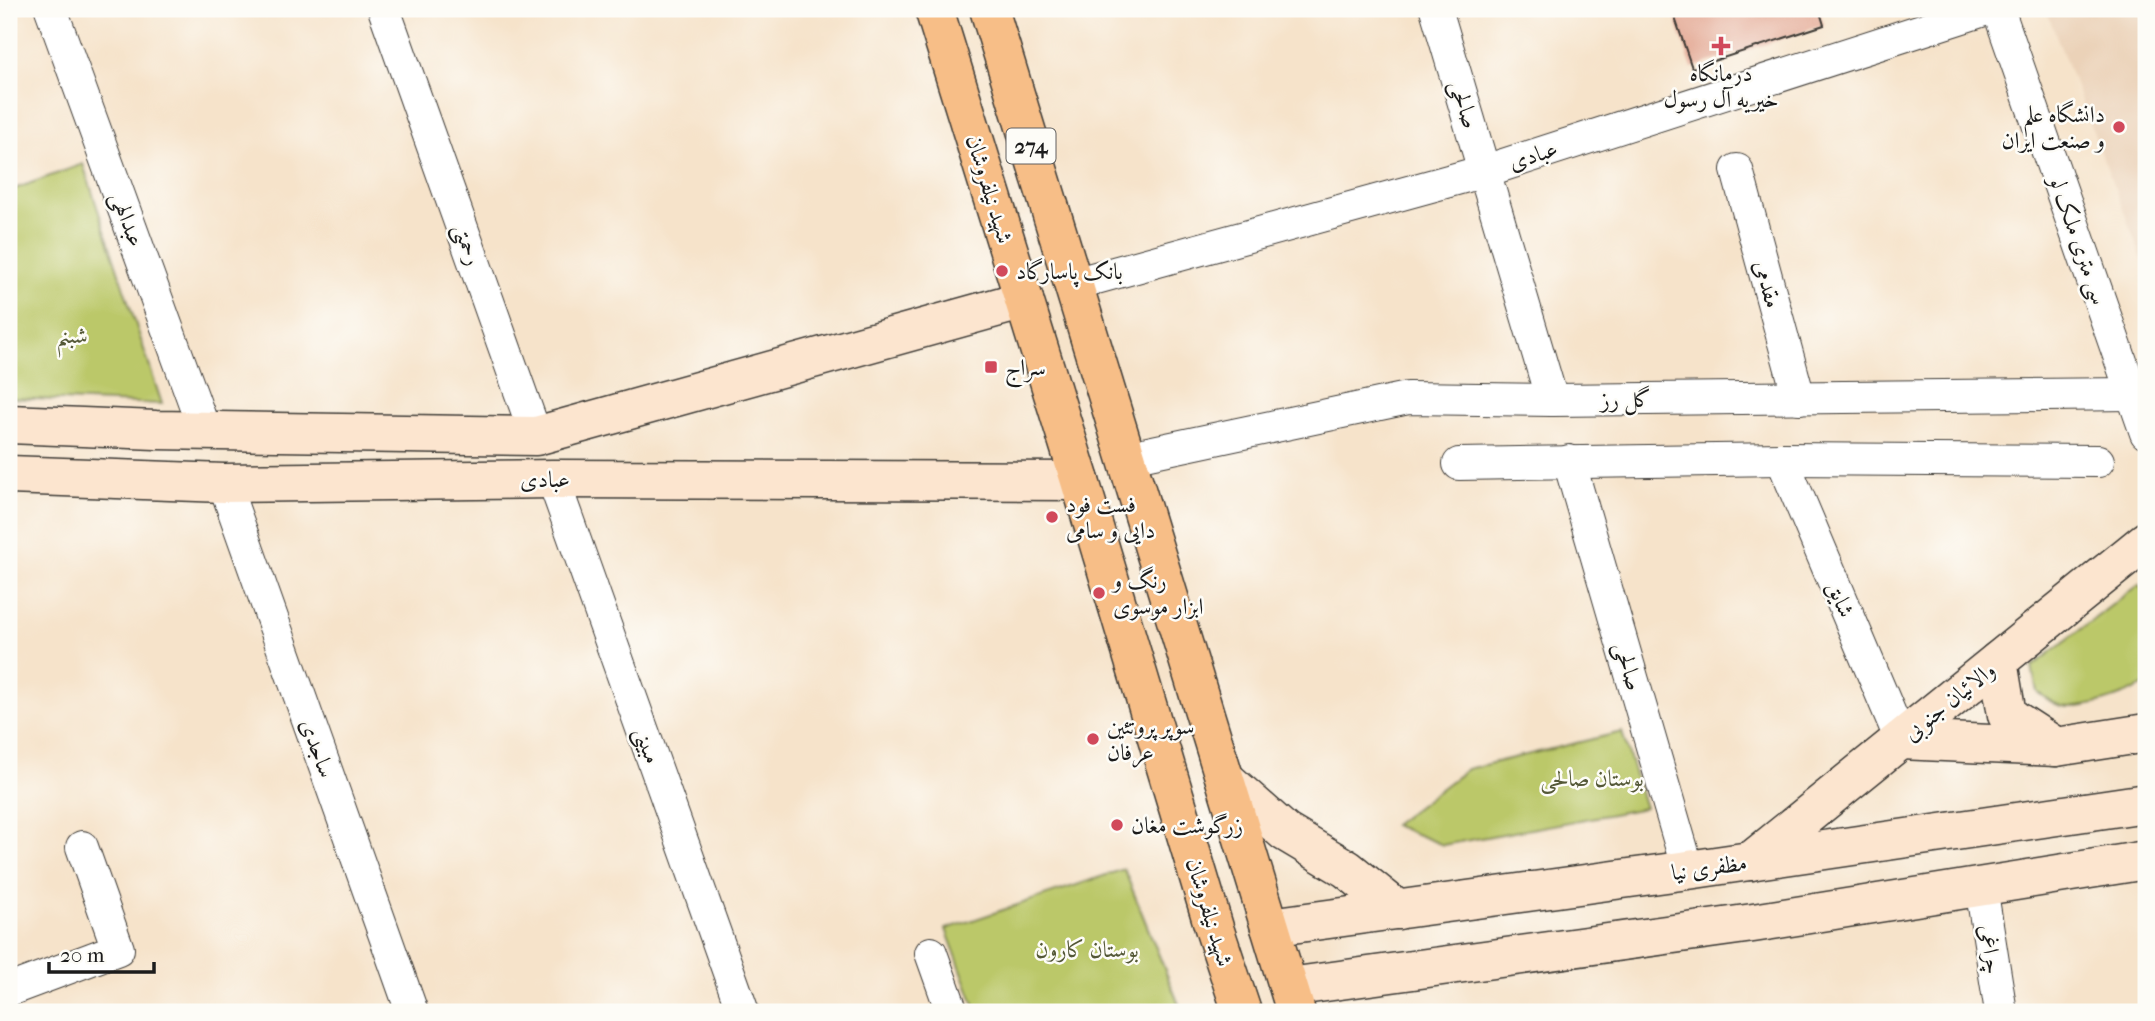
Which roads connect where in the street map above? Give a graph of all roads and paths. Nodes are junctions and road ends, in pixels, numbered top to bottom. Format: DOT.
graph roads {
  1 [pos="51,9"];
  2 [pos="384,9"];
  3 [pos="934,9"];
  4 [pos="989,9"];
  5 [pos="1436,9"];
  6 [pos="1987,9"];
  7 [pos="1998,9"];
  8 [pos="1737,170"];
  9 [pos="1485,171"];
  10 [pos="1074,284"];
  11 [pos="1024,300"];
  12 [pos="2133,394"];
  13 [pos="1800,398"];
  14 [pos="1552,400"];
  15 [pos="9,424"];
  16 [pos="204,429"];
  17 [pos="2146,433"];
  18 [pos="537,436"];
  19 [pos="1125,457"];
  20 [pos="1782,459"];
  21 [pos="1569,461"];
  22 [pos="2098,461"];
  23 [pos="1459,464"];
  24 [pos="9,475"];
  25 [pos="553,479"];
  26 [pos="1080,481"];
  27 [pos="224,483"];
  28 [pos="2146,541"];
  29 [pos="1998,661"];
  30 [pos="2146,733"];
  31 [pos="1900,740"];
  32 [pos="2056,747"];
  33 [pos="1225,779"];
  34 [pos="2146,803"];
  35 [pos="82,847"];
  36 [pos="2146,860"];
  37 [pos="1751,861"];
  38 [pos="1688,870"];
  39 [pos="1581,884"];
  40 [pos="1981,887"];
  41 [pos="1398,910"];
  42 [pos="1270,927"];
  43 [pos="1215,931"];
  44 [pos="1588,946"];
  45 [pos="931,953"];
  46 [pos="13,997"];
  47 [pos="1292,1000"];
  48 [pos="1240,1005"];
  49 [pos="412,1012"];
  50 [pos="743,1012"];
  51 [pos="952,1012"];
  52 [pos="2001,1012"];
  1 -- 16 [label="street, عبدالهی"];
  2 -- 18 [label="street, رحمتی"];
  3 -- 11 [label="main road, شهید نیلفروشان / 274"];
  4 -- 10 [label="main road, 274"];
  5 -- 9 [label="street, صالحی"];
  6 -- 9 [label="street, عبادی"];
  7 -- 12 [label="street, سی متری ملک لو"];
  8 -- 13 [label="street, مقدمی"];
  9 -- 10 [label="street, عبادی"];
  9 -- 14 [label="street, صالحی"];
  10 -- 11 [label="main road"];
  10 -- 19 [label="main road, 274"];
  11 -- 18 [label="main road, عبادی"];
  11 -- 26 [label="main road, شهید نیلفروشان / 274"];
  12 -- 13 [label="street, گل رز"];
  12 -- 17 [label="street, سی متری ملک لو"];
  13 -- 14 [label="street, گل رز"];
  14 -- 19 [label="street, گل رز"];
  15 -- 16 [label="main road, عبادی"];
  16 -- 18 [label="main road, عبادی"];
  18 -- 25 [label="main road, رحمتی"];
  19 -- 33 [label="main road, 274"];
  20 -- 21 [label="street"];
  20 -- 22 [label="street"];
  20 -- 31 [label="street, شایق"];
  21 -- 23 [label="street"];
  21 -- 38 [label="street, صالحی"];
  24 -- 27 [label="main road, عبادی"];
  25 -- 26 [label="main road, عبادی"];
  25 -- 27 [label="main road, عبادی"];
  25 -- 50 [label="street, مبینی"];
  26 -- 43 [label="main road, شهید نیلفروشان / 274"];
  27 -- 49 [label="street, ساجدی"];
  28 -- 29 [label="main road, والائیان جنوبی"];
  29 -- 31 [label="main road, والائیان جنوبی"];
  29 -- 32 [label="main road"];
  30 -- 32 [label="main road"];
  31 -- 32 [label="main road"];
  31 -- 37 [label="main road, والائیان جنوبی"];
  33 -- 41 [label="main road"];
  33 -- 42 [label="main road, 274"];
  34 -- 37 [label="main road, مظفری نیا"];
  35 -- 46 [label="street"];
  36 -- 40 [label="main road"];
  37 -- 38 [label="main road, مظفری نیا"];
  38 -- 39 [label="main road, مظفری نیا"];
  39 -- 41 [label="main road, مظفری نیا"];
  39 -- 44 [label="main road"];
  40 -- 44 [label="main road"];
  40 -- 52 [label="street, چراغی"];
  41 -- 42 [label="main road, مظفری نیا"];
  42 -- 43 [label="main road"];
  42 -- 47 [label="main road, 274"];
  43 -- 48 [label="main road, شهید نیلفروشان / 274"];
  44 -- 47 [label="main road"];
  45 -- 51 [label="street"];
  47 -- 48 [label="main road"];
}
